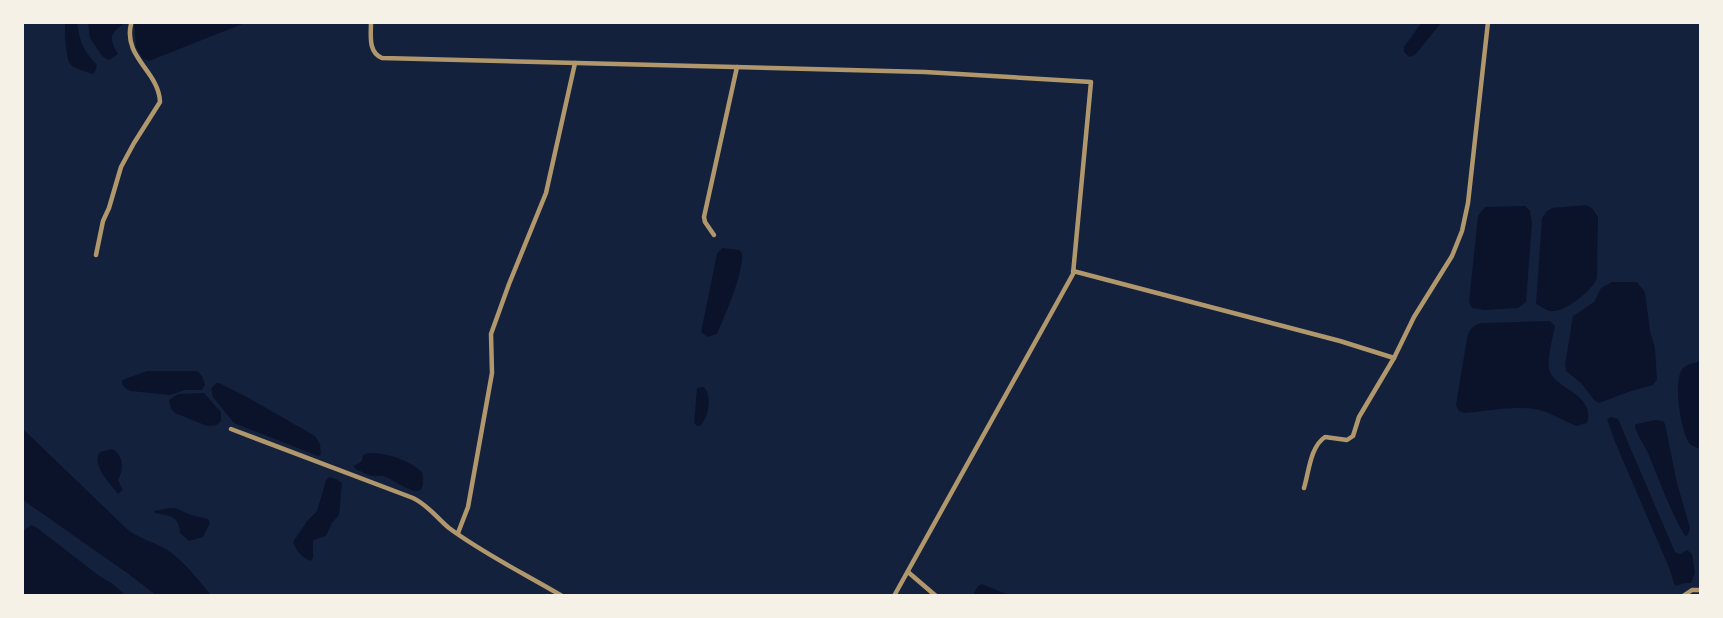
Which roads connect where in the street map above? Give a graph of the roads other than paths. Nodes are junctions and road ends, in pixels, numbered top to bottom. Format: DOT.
graph roads {
  1 [pos="132,22"];
  2 [pos="371,22"];
  3 [pos="1488,22"];
  4 [pos="575,63"];
  5 [pos="737,68"];
  6 [pos="714,235"];
  7 [pos="96,255"];
  8 [pos="1073,271"];
  9 [pos="1394,358"];
  10 [pos="231,429"];
  11 [pos="1304,488"];
  12 [pos="458,533"];
  13 [pos="908,572"];
  14 [pos="1701,590"];
  15 [pos="562,596"];
  16 [pos="894,596"];
  17 [pos="936,596"];
  18 [pos="1683,596"];
  1 -- 7 [label="street"];
  2 -- 4 [label="street"];
  3 -- 9 [label="street"];
  4 -- 5 [label="street"];
  4 -- 12 [label="street"];
  5 -- 6 [label="street"];
  5 -- 8 [label="street"];
  8 -- 9 [label="street"];
  8 -- 13 [label="street"];
  9 -- 11 [label="street"];
  10 -- 12 [label="street"];
  12 -- 15 [label="street"];
  13 -- 16 [label="street"];
  13 -- 17 [label="street"];
  14 -- 18 [label="street"];
}
